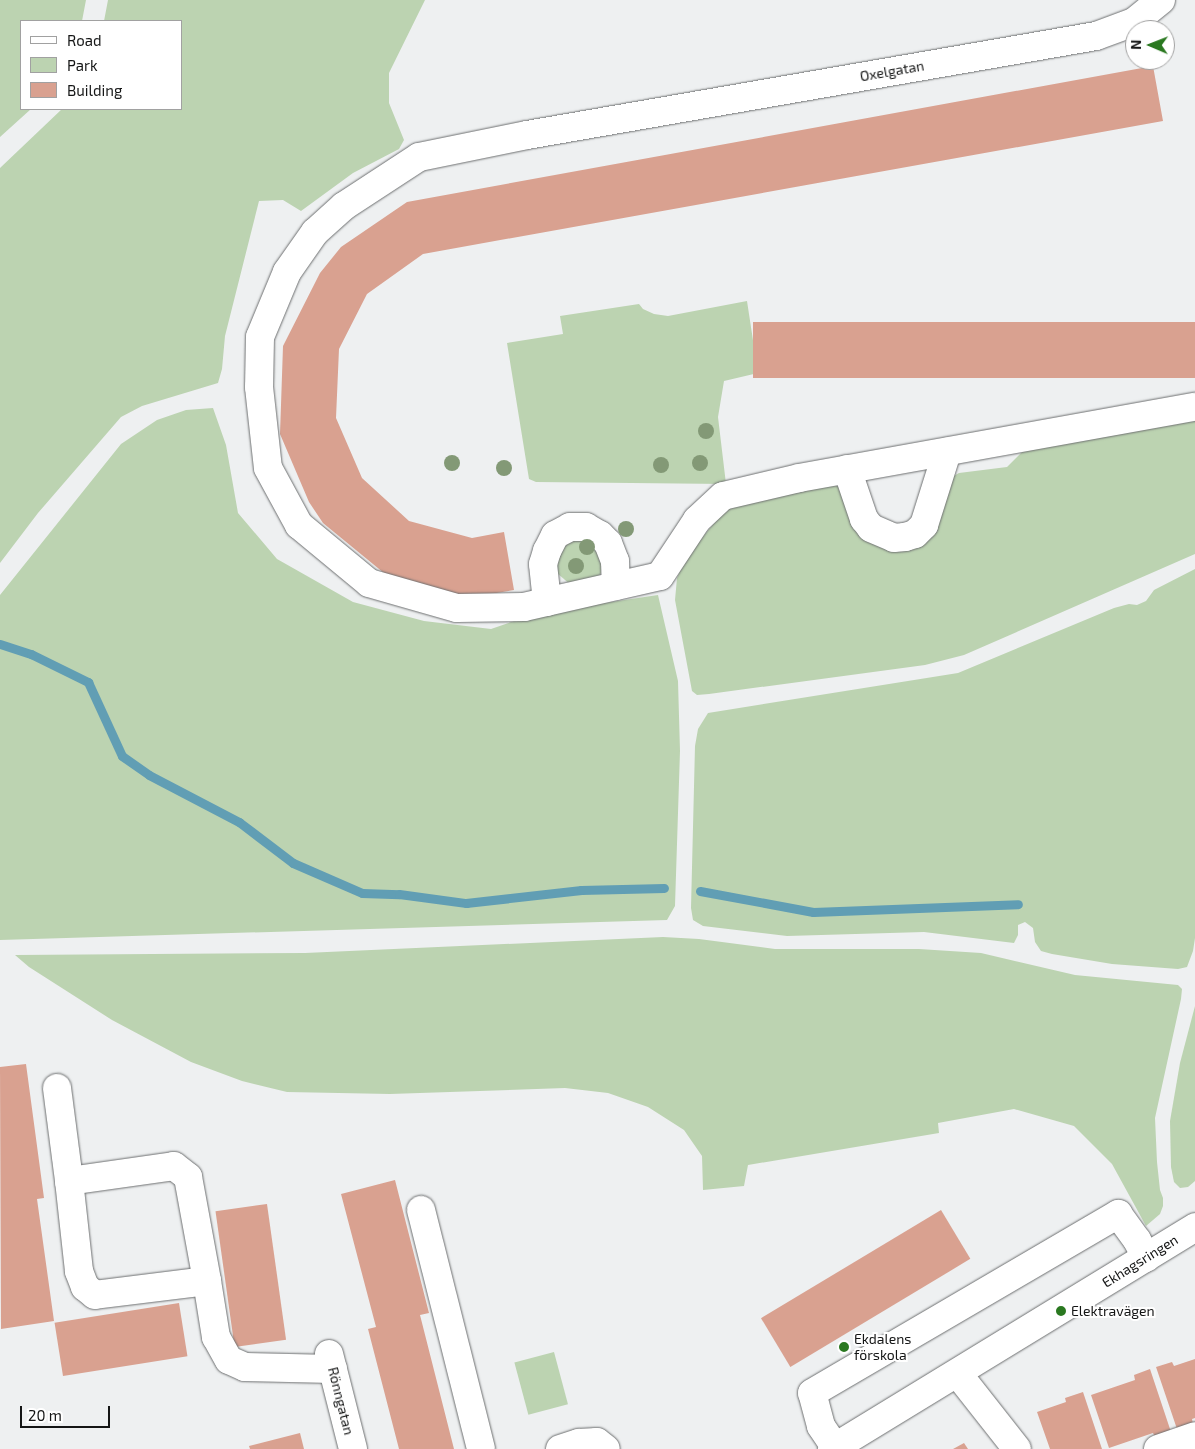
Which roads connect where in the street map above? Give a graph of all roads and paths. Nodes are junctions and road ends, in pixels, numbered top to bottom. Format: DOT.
graph roads {
  1 [pos="1161,0"];
  2 [pos="1195,408"];
  3 [pos="947,452"];
  4 [pos="848,469"];
  5 [pos="616,586"];
  6 [pos="536,604"];
  7 [pos="57,1088"];
  8 [pos="69,1181"];
  9 [pos="421,1210"];
  10 [pos="1195,1227"];
  11 [pos="1146,1258"];
  12 [pos="206,1281"];
  13 [pos="958,1374"];
  14 [pos="1195,1436"];
  15 [pos="834,1448"];
  16 [pos="353,1449"];
  17 [pos="481,1449"];
  18 [pos="560,1449"];
  19 [pos="606,1449"];
  20 [pos="1017,1449"];
  21 [pos="1158,1449"];
  1 -- 6 [label="street, Oxelgatan"];
  2 -- 3 [label="street, Oxelgatan"];
  3 -- 4 [label="street, Oxelgatan"];
  3 -- 4 [label="street"];
  4 -- 5 [label="street, Oxelgatan"];
  5 -- 6 [label="street, Oxelgatan"];
  5 -- 6 [label="street"];
  7 -- 8 [label="street"];
  8 -- 12 [label="street"];
  8 -- 12 [label="street"];
  9 -- 17 [label="street"];
  10 -- 11 [label="street, Ekhagsringen"];
  11 -- 13 [label="street, Ekhagsringen"];
  11 -- 15 [label="street"];
  12 -- 16 [label="street, Rönngatan"];
  13 -- 15 [label="street, Ekhagsringen"];
  13 -- 20 [label="street"];
  14 -- 21 [label="street"];
  18 -- 19 [label="street"];
}
